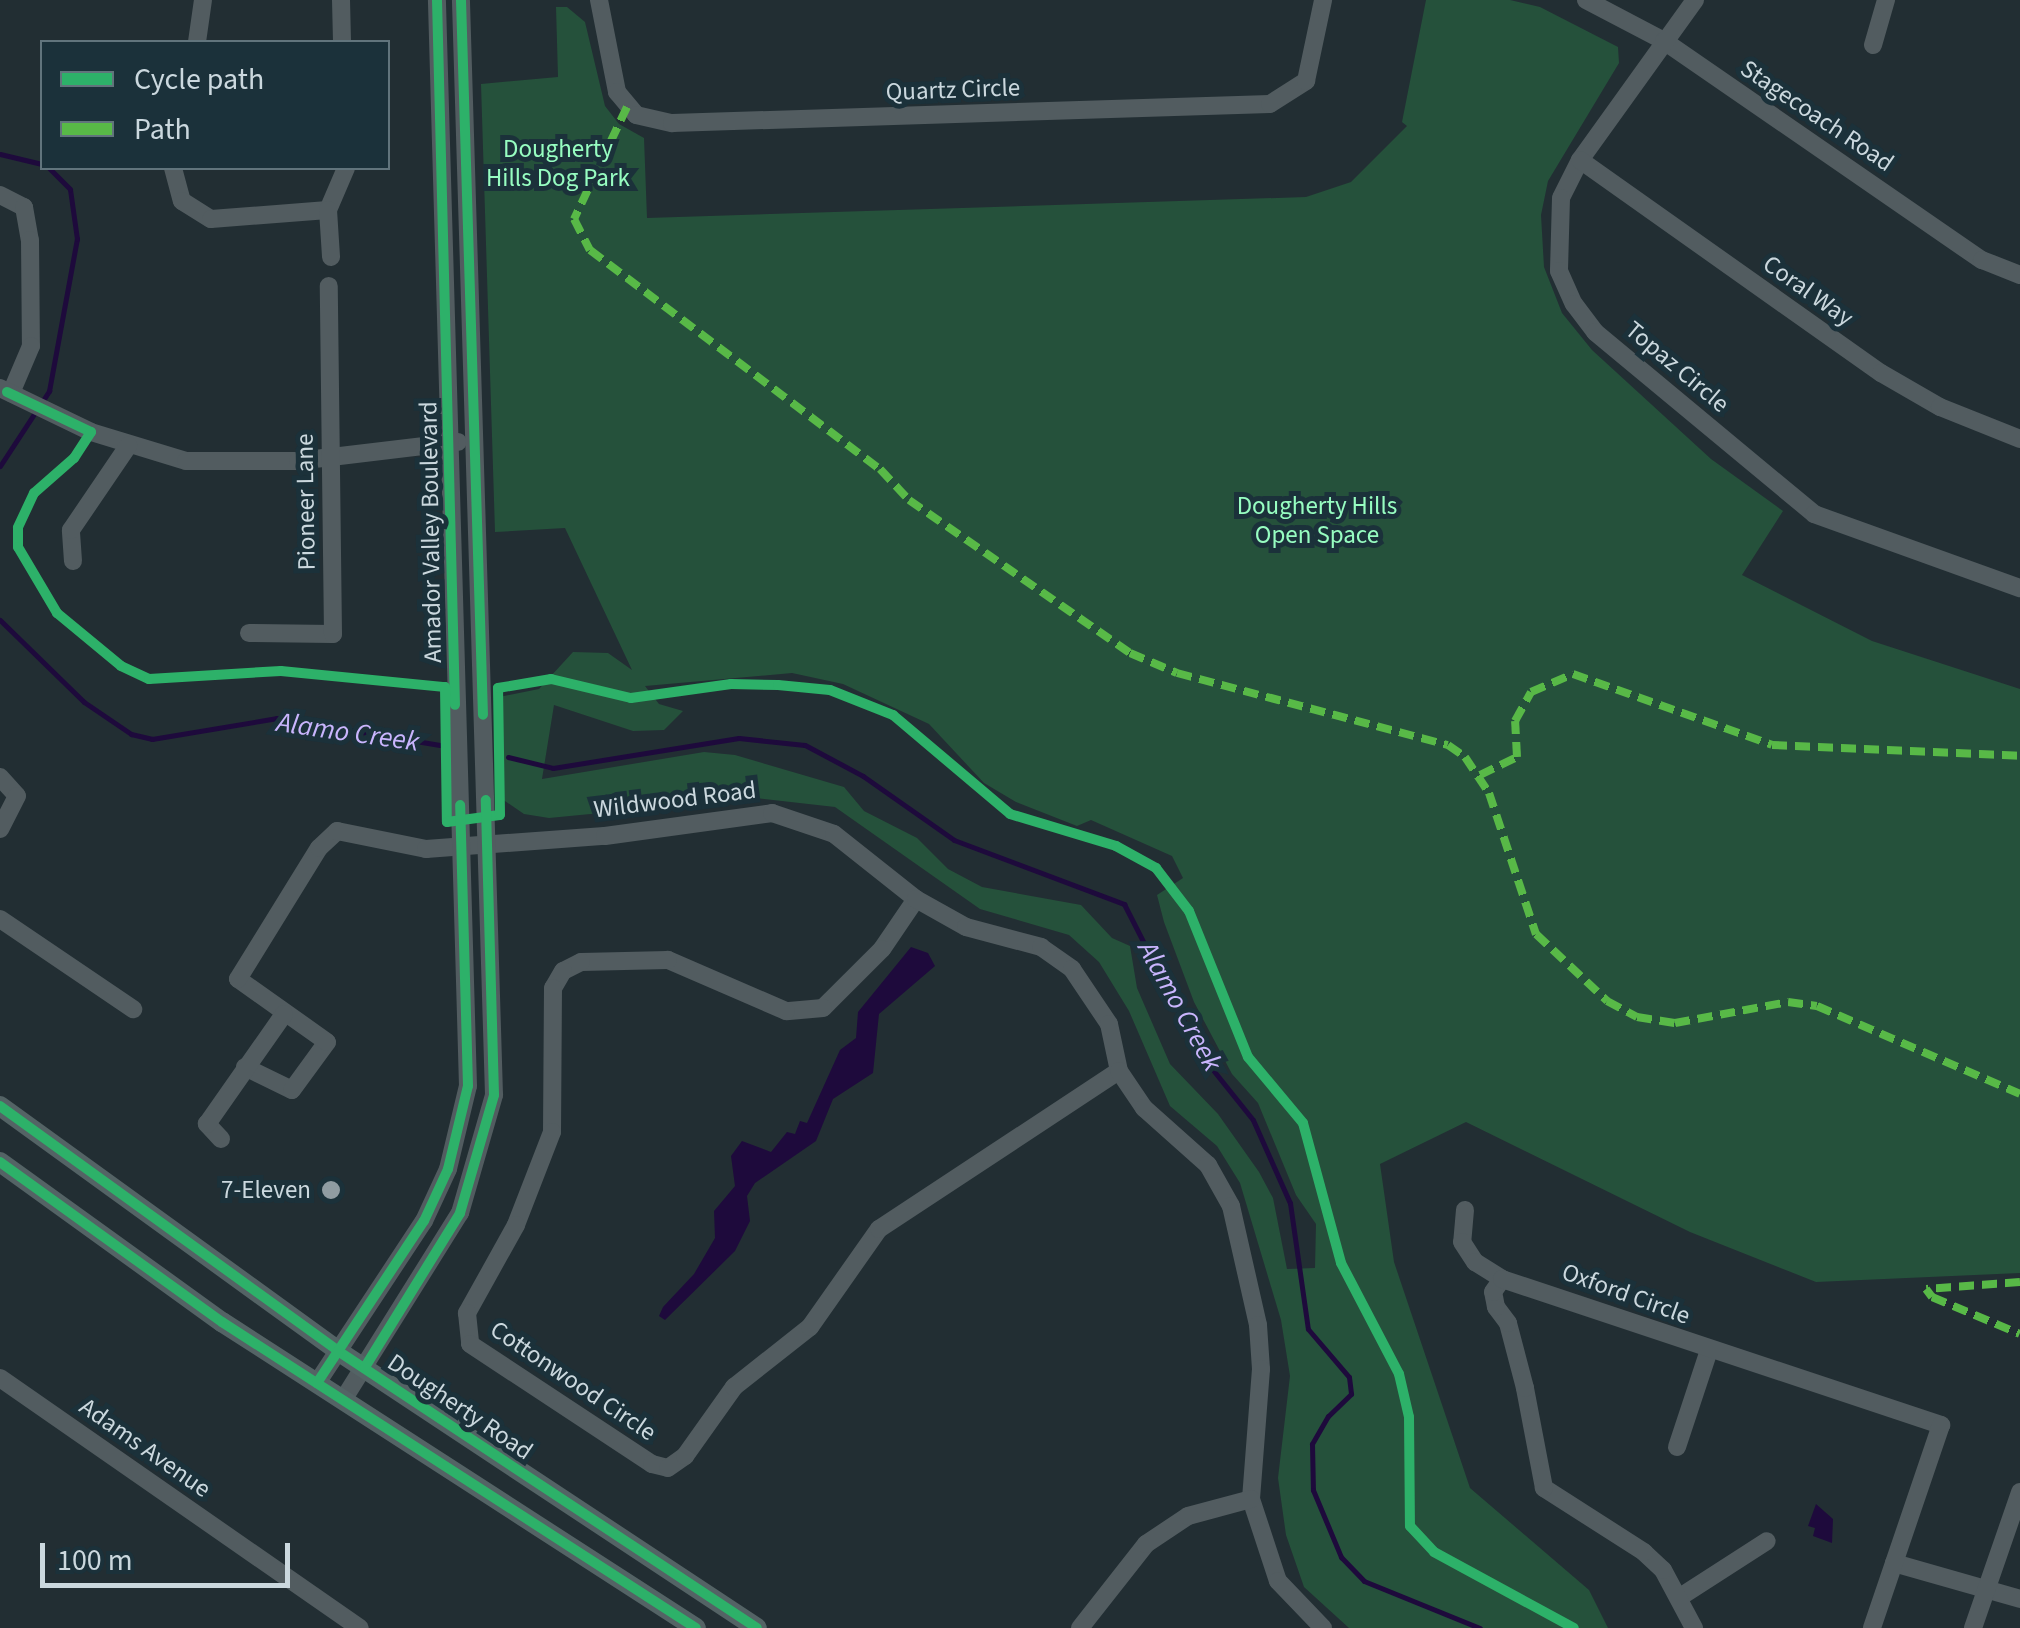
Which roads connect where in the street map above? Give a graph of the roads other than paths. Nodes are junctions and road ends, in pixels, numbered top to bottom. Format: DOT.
graph roads {
  1 [pos="202,0"];
  2 [pos="341,0"];
  3 [pos="437,0"];
  4 [pos="461,0"];
  5 [pos="599,0"];
  6 [pos="1322,0"];
  7 [pos="1586,0"];
  8 [pos="1695,0"];
  9 [pos="1886,0"];
  10 [pos="198,40"];
  11 [pos="342,40"];
  12 [pos="1664,42"];
  13 [pos="1873,45"];
  14 [pos="1580,160"];
  15 [pos="174,170"];
  16 [pos="345,170"];
  17 [pos="0,195"];
  18 [pos="328,210"];
  19 [pos="331,258"];
  20 [pos="2020,275"];
  21 [pos="328,286"];
  22 [pos="9,392"];
  23 [pos="2020,439"];
  24 [pos="449,442"];
  25 [pos="473,442"];
  26 [pos="128,446"];
  27 [pos="330,457"];
  28 [pos="73,561"];
  29 [pos="2020,588"];
  30 [pos="250,633"];
  31 [pos="0,777"];
  32 [pos="0,828"];
  33 [pos="487,841"];
  34 [pos="460,842"];
  35 [pos="916,899"];
  36 [pos="3,928"];
  37 [pos="134,1009"];
  38 [pos="284,1014"];
  39 [pos="246,1067"];
  40 [pos="1119,1071"];
  41 [pos="0,1106"];
  42 [pos="222,1139"];
  43 [pos="0,1162"];
  44 [pos="1466,1210"];
  45 [pos="1502,1279"];
  46 [pos="338,1350"];
  47 [pos="1709,1350"];
  48 [pos="364,1368"];
  49 [pos="0,1378"];
  50 [pos="317,1383"];
  51 [pos="343,1400"];
  52 [pos="1677,1447"];
  53 [pos="2020,1492"];
  54 [pos="1251,1499"];
  55 [pos="1767,1542"];
  56 [pos="1894,1563"];
  57 [pos="1988,1588"];
  58 [pos="1680,1597"];
  59 [pos="2020,1599"];
  60 [pos="347,1625"];
  61 [pos="696,1628"];
  62 [pos="757,1628"];
  63 [pos="1080,1628"];
  64 [pos="1323,1628"];
  65 [pos="1694,1628"];
  66 [pos="1872,1628"];
  67 [pos="1973,1628"];
  1 -- 10 [label="street"];
  2 -- 11 [label="street"];
  3 -- 24 [label="street, Amador Valley Boulevard"];
  4 -- 25 [label="street, Amador Valley Boulevard"];
  5 -- 6 [label="street, Quartz Circle"];
  7 -- 12 [label="street, Stagecoach Road"];
  8 -- 12 [label="street, Topaz Circle"];
  9 -- 13 [label="street"];
  12 -- 14 [label="street, Topaz Circle"];
  12 -- 20 [label="street, Stagecoach Road"];
  14 -- 23 [label="street, Coral Way"];
  14 -- 29 [label="street, Topaz Circle"];
  15 -- 18 [label="street"];
  16 -- 18 [label="street"];
  17 -- 22 [label="street"];
  18 -- 19 [label="street"];
  21 -- 27 [label="street, Pioneer Lane"];
  22 -- 26 [label="street"];
  24 -- 25 [label="street"];
  24 -- 27 [label="street"];
  24 -- 34 [label="street, Amador Valley Boulevard"];
  25 -- 33 [label="street, Amador Valley Boulevard"];
  26 -- 27 [label="street"];
  26 -- 28 [label="street"];
  27 -- 30 [label="street, Pioneer Lane"];
  31 -- 32 [label="street"];
  33 -- 34 [label="street, Wildwood Road"];
  33 -- 35 [label="street, Wildwood Road"];
  33 -- 48 [label="street, Amador Valley Boulevard"];
  34 -- 38 [label="street, Wildwood Road"];
  34 -- 46 [label="street, Amador Valley Boulevard"];
  35 -- 40 [label="street, Wildwood Road"];
  35 -- 40 [label="street, Cottonwood Circle"];
  36 -- 37 [label="street"];
  38 -- 39 [label="street"];
  38 -- 39 [label="street"];
  39 -- 42 [label="street"];
  40 -- 54 [label="street, Wildwood Road"];
  41 -- 46 [label="main road, Dougherty Road"];
  43 -- 50 [label="main road"];
  44 -- 45 [label="street"];
  45 -- 47 [label="street, Oxford Circle"];
  45 -- 58 [label="street"];
  46 -- 48 [label="main road, Dougherty Road"];
  46 -- 50 [label="street, Amador Valley Boulevard"];
  47 -- 52 [label="street"];
  47 -- 56 [label="street, Oxford Circle"];
  48 -- 51 [label="street, Amador Valley Boulevard"];
  48 -- 62 [label="main road, Dougherty Road"];
  49 -- 60 [label="street, Adams Avenue"];
  50 -- 51 [label="main road"];
  51 -- 61 [label="main road"];
  53 -- 57 [label="street"];
  54 -- 63 [label="street"];
  54 -- 64 [label="street, Wildwood Road"];
  55 -- 58 [label="street"];
  56 -- 57 [label="street"];
  56 -- 66 [label="street, Oxford Circle"];
  57 -- 59 [label="street"];
  57 -- 67 [label="street"];
  58 -- 65 [label="street"];
}
